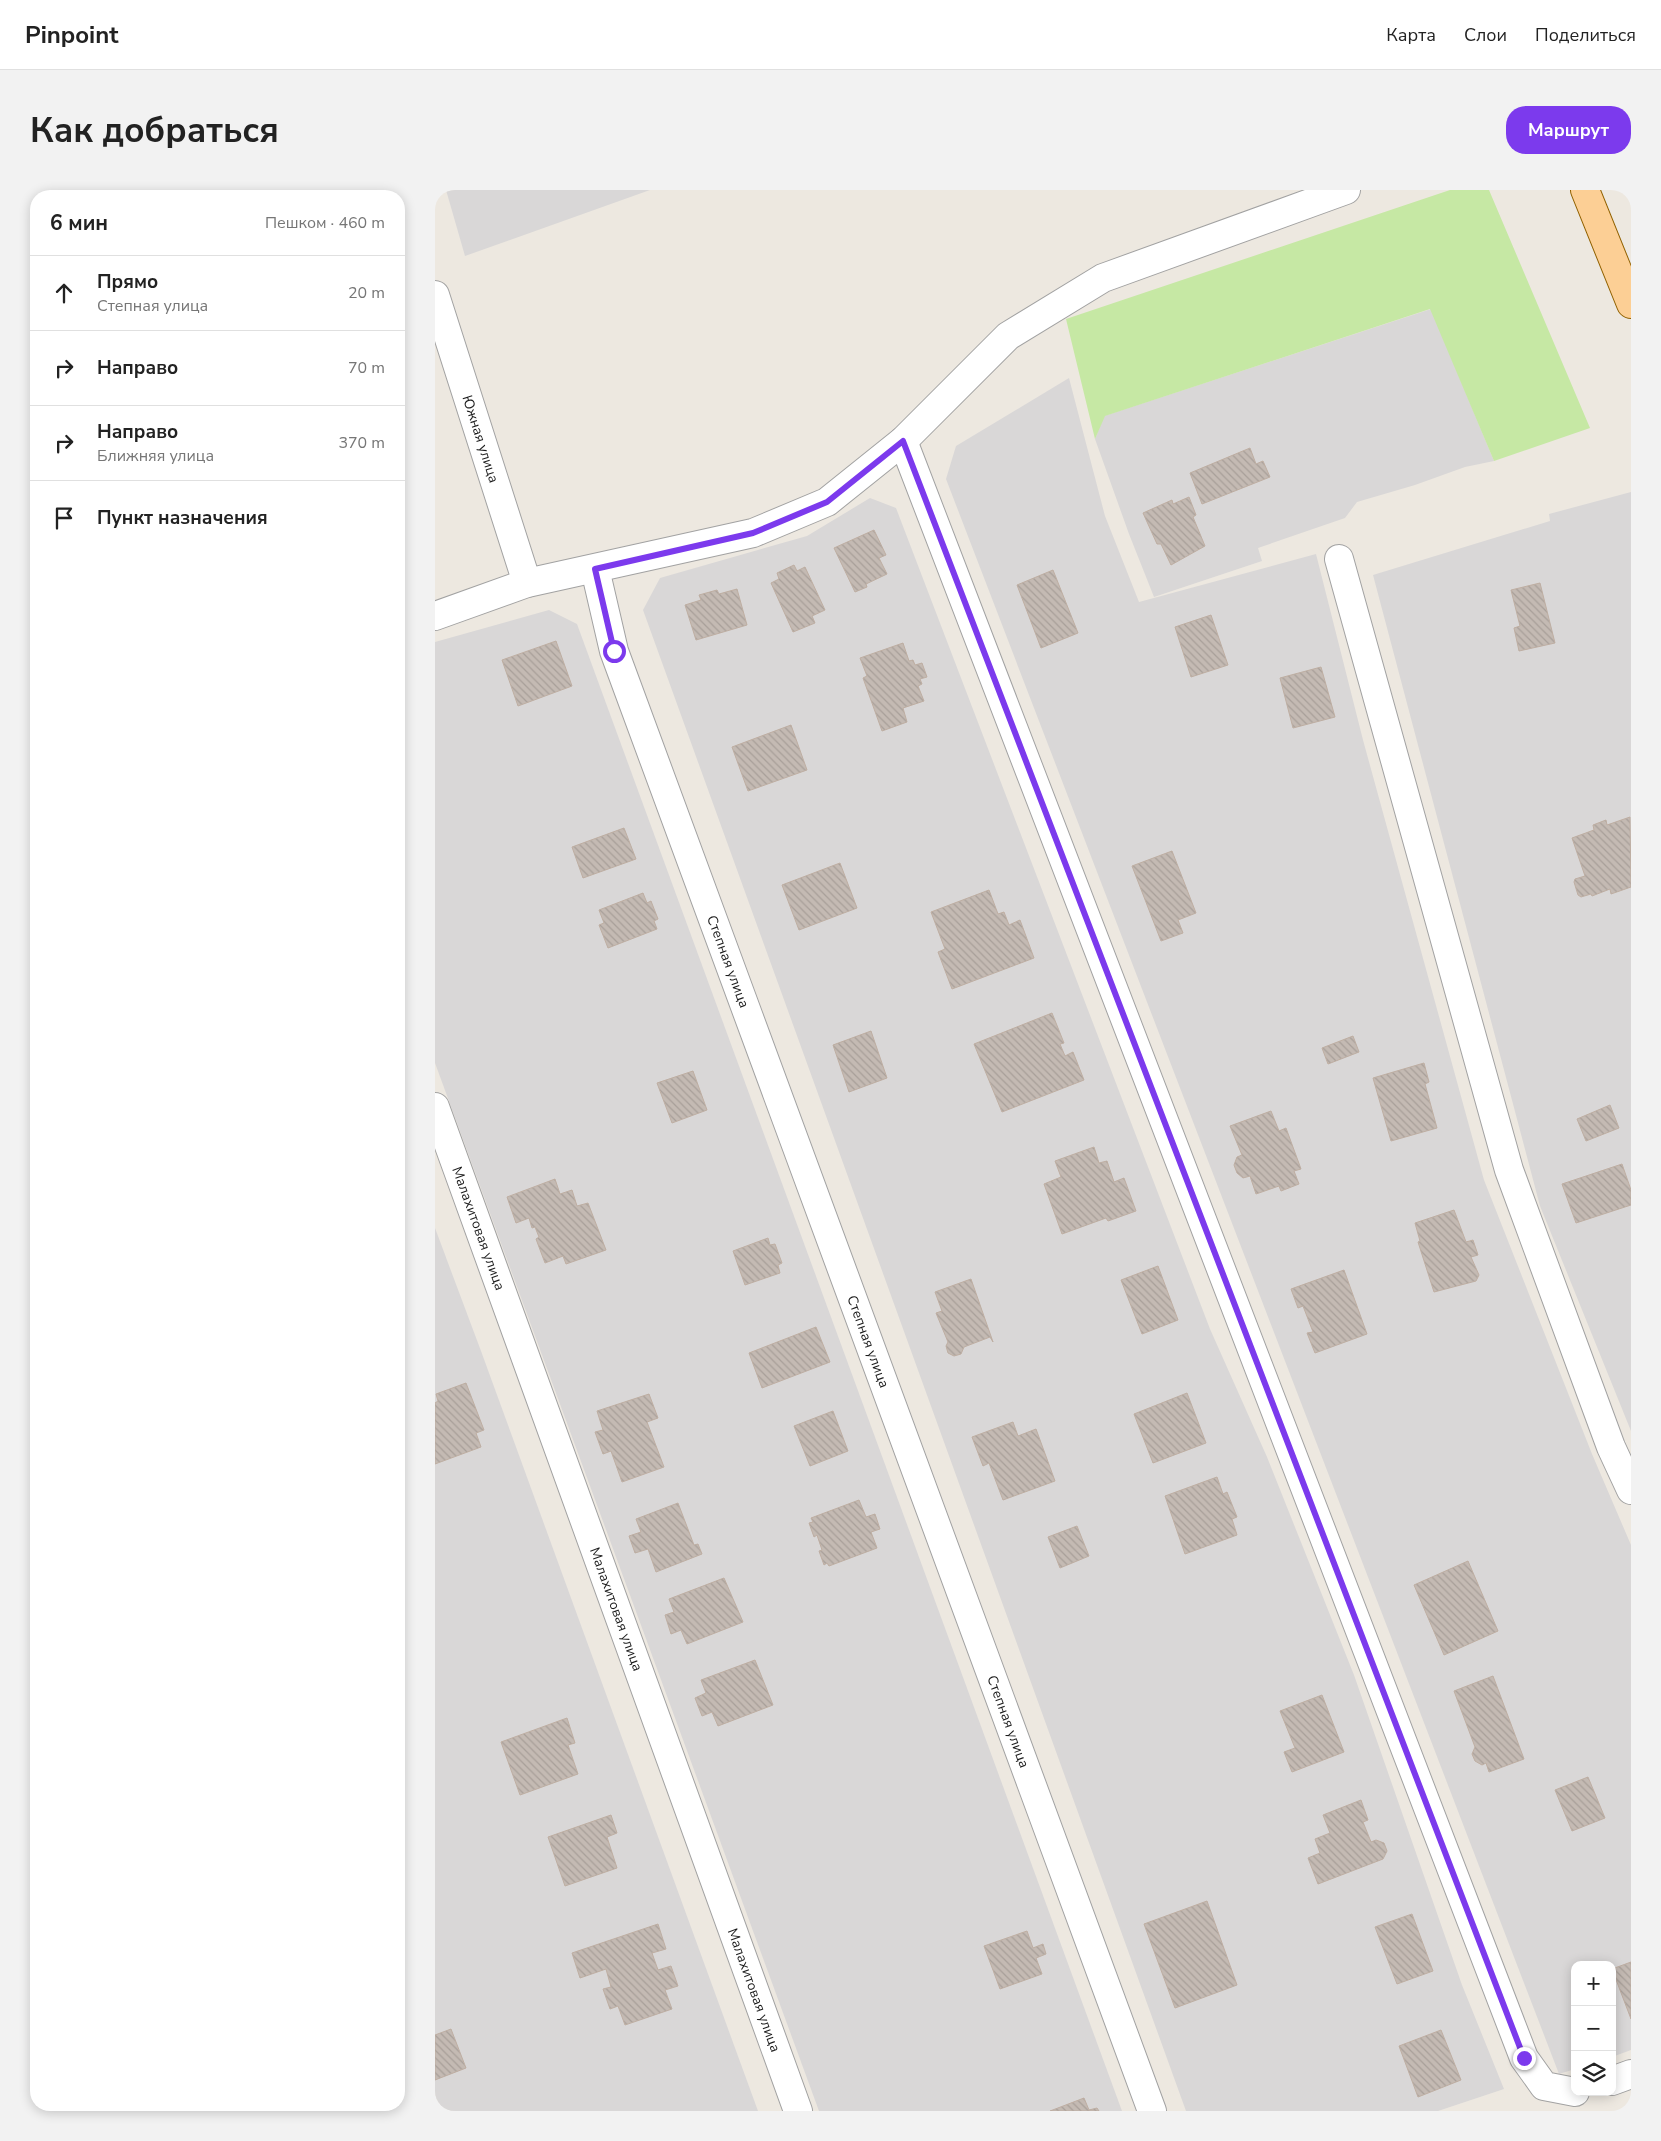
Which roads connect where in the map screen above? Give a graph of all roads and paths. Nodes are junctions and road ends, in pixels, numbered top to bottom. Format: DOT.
graph roads {
  1 [pos="1345,190"];
  2 [pos="1585,190"];
  3 [pos="435,295"];
  4 [pos="1631,304"];
  5 [pos="903,441"];
  6 [pos="1339,559"];
  7 [pos="595,569"];
  8 [pos="527,583"];
  9 [pos="435,616"];
  10 [pos="435,1107"];
  11 [pos="1631,1490"];
  12 [pos="1631,2074"];
  13 [pos="1616,2080"];
  14 [pos="1571,2091"];
  15 [pos="798,2111"];
  16 [pos="1152,2111"];
  1 -- 5 [label="street"];
  2 -- 4 [label="main road"];
  3 -- 8 [label="street, Южная улица"];
  5 -- 7 [label="street"];
  5 -- 14 [label="street"];
  6 -- 11 [label="street"];
  7 -- 8 [label="street"];
  7 -- 16 [label="street, Степная улица"];
  8 -- 9 [label="street"];
  10 -- 15 [label="street, Малахитовая улица"];
  12 -- 13 [label="street"];
}
